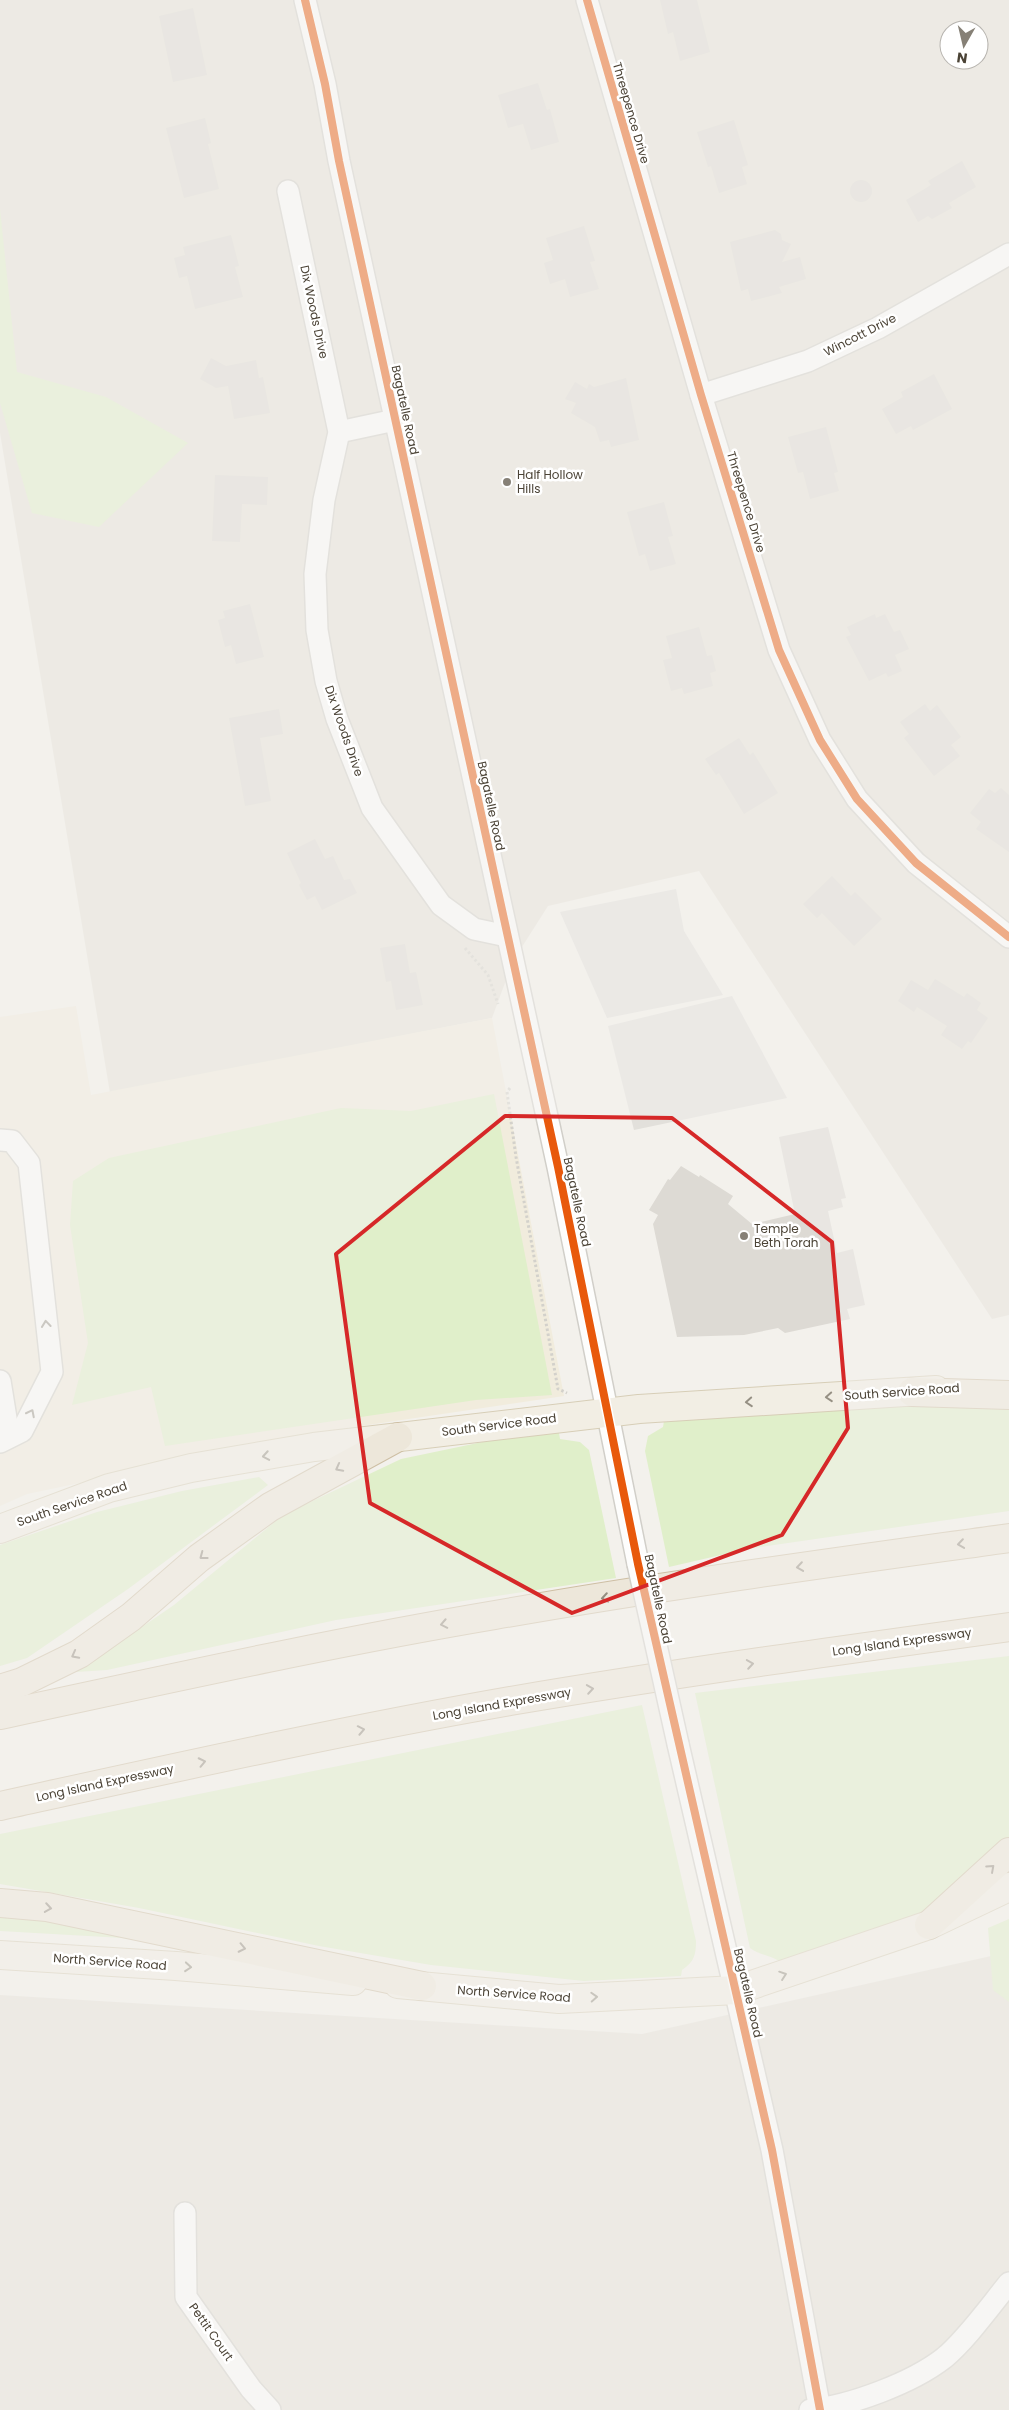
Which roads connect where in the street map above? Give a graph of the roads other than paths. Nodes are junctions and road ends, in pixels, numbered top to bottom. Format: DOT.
graph roads {
  1 [pos="305,0"];
  2 [pos="587,0"];
  3 [pos="288,191"];
  4 [pos="1009,254"];
  5 [pos="702,395"];
  6 [pos="395,420"];
  7 [pos="339,432"];
  8 [pos="507,936"];
  9 [pos="1009,937"];
  10 [pos="0,1140"];
  11 [pos="0,1381"];
  12 [pos="1009,1384"];
  13 [pos="912,1392"];
  14 [pos="1009,1394"];
  15 [pos="607,1412"];
  16 [pos="398,1437"];
  17 [pos="4,1439"];
  18 [pos="0,1529"];
  19 [pos="1009,1538"];
  20 [pos="1009,1627"];
  21 [pos="0,1689"];
  22 [pos="0,1716"];
  23 [pos="0,1806"];
  24 [pos="1009,1852"];
  25 [pos="1009,1887"];
  26 [pos="0,1903"];
  27 [pos="929,1925"];
  28 [pos="0,1955"];
  29 [pos="422,1986"];
  30 [pos="737,1990"];
  31 [pos="185,2213"];
  32 [pos="1009,2283"];
  33 [pos="270,2410"];
  34 [pos="817,2410"];
  1 -- 6 [label="street, Bagatelle Road"];
  2 -- 5 [label="street, Threepence Drive"];
  3 -- 7 [label="street, Dix Woods Drive"];
  4 -- 5 [label="street, Wincott Drive"];
  5 -- 9 [label="street, Threepence Drive"];
  6 -- 7 [label="street"];
  6 -- 8 [label="street, Bagatelle Road"];
  7 -- 8 [label="street, Dix Woods Drive"];
  8 -- 15 [label="street, Bagatelle Road"];
  17 -- 10 [label="street, one-way"];
  11 -- 17 [label="street"];
  12 -- 13 [label="main road, South Service Road"];
  13 -- 14 [label="highway"];
  13 -- 15 [label="main road, South Service Road, one-way"];
  15 -- 16 [label="main road, South Service Road"];
  15 -- 30 [label="street, Bagatelle Road, bridge"];
  16 -- 18 [label="main road, South Service Road, one-way"];
  16 -- 21 [label="highway, one-way"];
  19 -- 22 [label="highway, one-way"];
  23 -- 20 [label="highway, Long Island Expressway, one-way"];
  27 -- 24 [label="highway, one-way"];
  25 -- 27 [label="main road, North Service Road"];
  26 -- 29 [label="highway, one-way"];
  30 -- 27 [label="main road, North Service Road, one-way"];
  28 -- 29 [label="main road, North Service Road, one-way"];
  29 -- 30 [label="main road, North Service Road, one-way"];
  30 -- 34 [label="street, Bagatelle Road"];
  31 -- 33 [label="street, Pettit Court"];
  32 -- 34 [label="street"];
}
